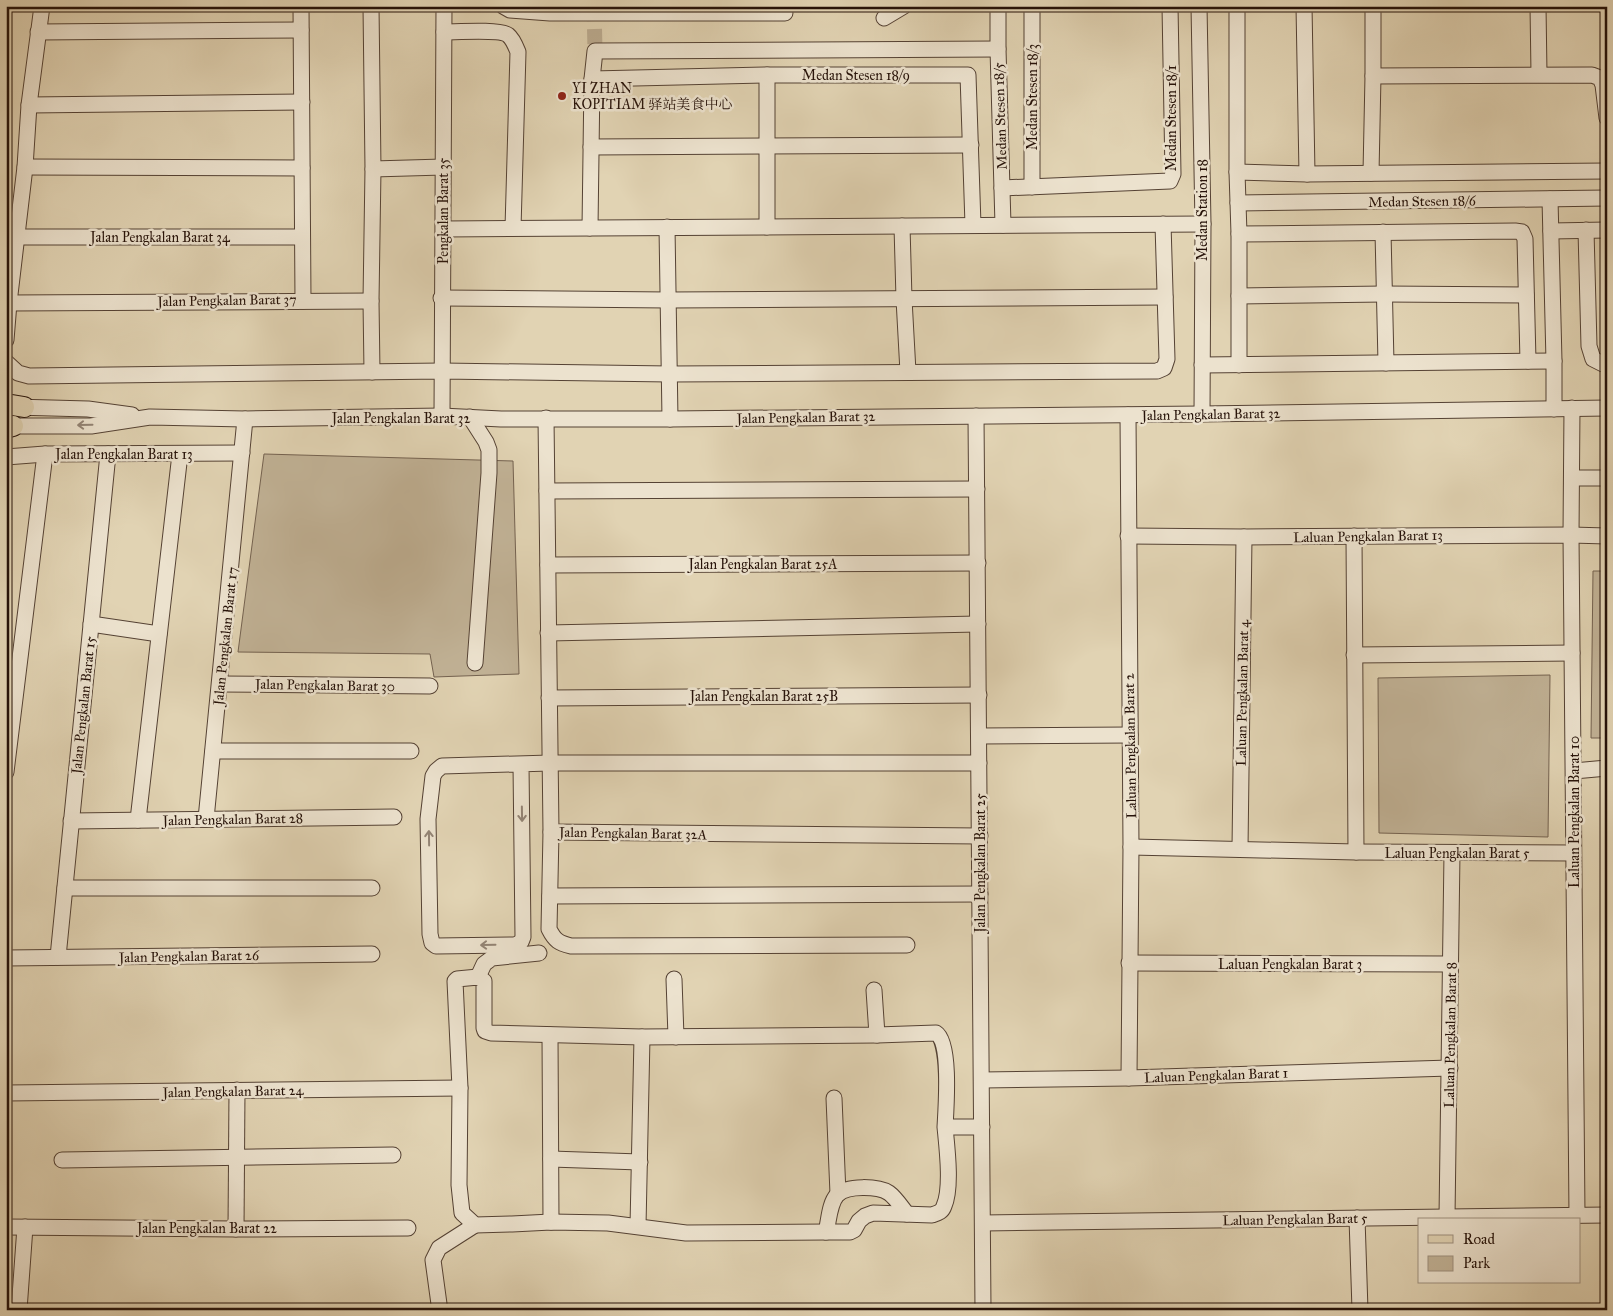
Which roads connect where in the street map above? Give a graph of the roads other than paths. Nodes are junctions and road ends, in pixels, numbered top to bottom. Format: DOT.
graph roads {
  1 [pos="42,6"];
  2 [pos="301,6"];
  3 [pos="371,6"];
  4 [pos="454,6"];
  5 [pos="503,6"];
  6 [pos="904,6"];
  7 [pos="998,6"];
  8 [pos="1032,6"];
  9 [pos="1170,6"];
  10 [pos="1200,6"];
  11 [pos="1236,6"];
  12 [pos="1304,6"];
  13 [pos="1373,6"];
  14 [pos="1538,6"];
  15 [pos="785,13"];
  16 [pos="884,18"];
  17 [pos="444,20"];
  18 [pos="301,30"];
  19 [pos="38,32"];
  20 [pos="998,49"];
  21 [pos="1539,74"];
  22 [pos="767,75"];
  23 [pos="1374,76"];
  24 [pos="592,80"];
  25 [pos="302,102"];
  26 [pos="29,105"];
  27 [pos="1607,118"];
  28 [pos="971,145"];
  29 [pos="766,146"];
  30 [pos="591,147"];
  31 [pos="443,167"];
  32 [pos="25,168"];
  33 [pos="302,168"];
  34 [pos="373,169"];
  35 [pos="1607,171"];
  36 [pos="1236,172"];
  37 [pos="1371,173"];
  38 [pos="1307,174"];
  39 [pos="1032,187"];
  40 [pos="1002,188"];
  41 [pos="1607,198"];
  42 [pos="1550,199"];
  43 [pos="1238,203"];
  44 [pos="1163,224"];
  45 [pos="1203,224"];
  46 [pos="973,225"];
  47 [pos="1003,225"];
  48 [pos="902,226"];
  49 [pos="667,227"];
  50 [pos="767,227"];
  51 [pos="513,228"];
  52 [pos="590,228"];
  53 [pos="444,229"];
  54 [pos="1586,230"];
  55 [pos="1607,230"];
  56 [pos="1551,231"];
  57 [pos="1383,232"];
  58 [pos="1239,234"];
  59 [pos="18,237"];
  60 [pos="302,238"];
  61 [pos="1384,294"];
  62 [pos="1526,295"];
  63 [pos="1165,296"];
  64 [pos="1238,296"];
  65 [pos="442,298"];
  66 [pos="904,299"];
  67 [pos="303,300"];
  68 [pos="668,300"];
  69 [pos="371,301"];
  70 [pos="9,303"];
  71 [pos="6,340"];
  72 [pos="1528,361"];
  73 [pos="1554,361"];
  74 [pos="6,362"];
  75 [pos="1386,363"];
  76 [pos="1607,364"];
  77 [pos="1202,365"];
  78 [pos="1239,365"];
  79 [pos="442,371"];
  80 [pos="372,372"];
  81 [pos="908,372"];
  82 [pos="670,374"];
  83 [pos="12,406"];
  84 [pos="1554,408"];
  85 [pos="1572,408"];
  86 [pos="1607,408"];
  87 [pos="1202,414"];
  88 [pos="1128,415"];
  89 [pos="442,416"];
  90 [pos="976,416"];
  91 [pos="150,417"];
  92 [pos="470,417"];
  93 [pos="546,418"];
  94 [pos="670,418"];
  95 [pos="245,419"];
  96 [pos="8,427"];
  97 [pos="242,453"];
  98 [pos="45,454"];
  99 [pos="108,454"];
  100 [pos="180,454"];
  101 [pos="6,457"];
  102 [pos="1572,478"];
  103 [pos="1607,478"];
  104 [pos="977,489"];
  105 [pos="547,491"];
  106 [pos="1571,534"];
  107 [pos="1128,536"];
  108 [pos="1354,536"];
  109 [pos="1607,536"];
  110 [pos="1244,537"];
  111 [pos="978,563"];
  112 [pos="548,565"];
  113 [pos="91,624"];
  114 [pos="978,624"];
  115 [pos="548,633"];
  116 [pos="159,634"];
  117 [pos="1572,653"];
  118 [pos="1354,655"];
  119 [pos="475,663"];
  120 [pos="220,684"];
  121 [pos="430,686"];
  122 [pos="11,690"];
  123 [pos="979,695"];
  124 [pos="549,698"];
  125 [pos="1130,735"];
  126 [pos="979,736"];
  127 [pos="213,751"];
  128 [pos="411,752"];
  129 [pos="550,763"];
  130 [pos="979,763"];
  131 [pos="522,765"];
  132 [pos="1607,768"];
  133 [pos="1574,770"];
  134 [pos="6,772"];
  135 [pos="394,817"];
  136 [pos="206,819"];
  137 [pos="138,820"];
  138 [pos="72,821"];
  139 [pos="550,832"];
  140 [pos="980,836"];
  141 [pos="1131,847"];
  142 [pos="1240,849"];
  143 [pos="1356,852"];
  144 [pos="1452,853"];
  145 [pos="1574,853"];
  146 [pos="65,888"];
  147 [pos="372,888"];
  148 [pos="980,894"];
  149 [pos="550,896"];
  150 [pos="907,945"];
  151 [pos="372,954"];
  152 [pos="539,954"];
  153 [pos="58,957"];
  154 [pos="6,958"];
  155 [pos="1129,963"];
  156 [pos="1450,964"];
  157 [pos="478,977"];
  158 [pos="674,979"];
  159 [pos="874,990"];
  160 [pos="550,1035"];
  161 [pos="877,1035"];
  162 [pos="642,1037"];
  163 [pos="676,1037"];
  164 [pos="1450,1068"];
  165 [pos="1129,1078"];
  166 [pos="982,1080"];
  167 [pos="460,1088"];
  168 [pos="237,1090"];
  169 [pos="6,1093"];
  170 [pos="834,1098"];
  171 [pos="946,1127"];
  172 [pos="982,1127"];
  173 [pos="394,1155"];
  174 [pos="236,1158"];
  175 [pos="551,1159"];
  176 [pos="62,1160"];
  177 [pos="640,1162"];
  178 [pos="838,1194"];
  179 [pos="907,1214"];
  180 [pos="1577,1215"];
  181 [pos="1607,1215"];
  182 [pos="1447,1217"];
  183 [pos="1358,1218"];
  184 [pos="551,1222"];
  185 [pos="983,1223"];
  186 [pos="476,1225"];
  187 [pos="638,1226"];
  188 [pos="6,1227"];
  189 [pos="25,1227"];
  190 [pos="408,1228"];
  191 [pos="236,1229"];
  192 [pos="826,1232"];
  193 [pos="439,1304"];
  194 [pos="19,1310"];
  195 [pos="983,1310"];
  196 [pos="1360,1310"];
  1 -- 19 [label="street"];
  2 -- 18 [label="street, Jalan Pengkalan Barat 37"];
  3 -- 34 [label="street"];
  4 -- 17 [label="street"];
  5 -- 15 [label="street"];
  6 -- 16 [label="street"];
  7 -- 20 [label="street, Medan Stesen 18/5"];
  8 -- 39 [label="street, Medan Stesen 18/3"];
  9 -- 39 [label="street, Medan Stesen 18/1"];
  10 -- 45 [label="street, Medan Station 18"];
  11 -- 36 [label="street"];
  12 -- 38 [label="street"];
  13 -- 23 [label="street"];
  14 -- 21 [label="street"];
  17 -- 31 [label="street, Pengkalan Barat 35"];
  17 -- 51 [label="street"];
  18 -- 19 [label="street"];
  18 -- 25 [label="street, Jalan Pengkalan Barat 37"];
  19 -- 26 [label="street"];
  20 -- 24 [label="street, Medan Stesen 18/9"];
  20 -- 40 [label="street, Medan Stesen 18/5"];
  21 -- 23 [label="street"];
  21 -- 27 [label="street"];
  22 -- 24 [label="street, Medan Stesen 18/9"];
  22 -- 28 [label="street, Medan Stesen 18/9"];
  22 -- 29 [label="street"];
  23 -- 37 [label="street"];
  24 -- 30 [label="street"];
  25 -- 26 [label="street"];
  25 -- 33 [label="street, Jalan Pengkalan Barat 37"];
  26 -- 32 [label="street"];
  28 -- 29 [label="street"];
  28 -- 46 [label="street, Medan Stesen 18/9"];
  29 -- 30 [label="street"];
  29 -- 50 [label="street"];
  30 -- 52 [label="street"];
  31 -- 34 [label="street"];
  31 -- 53 [label="street, Pengkalan Barat 35"];
  32 -- 33 [label="street"];
  32 -- 59 [label="street"];
  33 -- 60 [label="street, Jalan Pengkalan Barat 37"];
  34 -- 69 [label="street"];
  35 -- 37 [label="street"];
  36 -- 38 [label="street"];
  36 -- 43 [label="street"];
  37 -- 38 [label="street"];
  39 -- 40 [label="street, Medan Stesen 18/1"];
  40 -- 47 [label="street, Medan Stesen 18/5"];
  41 -- 42 [label="street, Medan Stesen 18/6"];
  42 -- 43 [label="street, Medan Stesen 18/6"];
  42 -- 56 [label="street"];
  43 -- 58 [label="street"];
  44 -- 45 [label="street"];
  44 -- 47 [label="street"];
  44 -- 63 [label="street"];
  45 -- 77 [label="street, Medan Station 18"];
  46 -- 47 [label="street"];
  46 -- 48 [label="street"];
  48 -- 50 [label="street"];
  48 -- 66 [label="street"];
  49 -- 50 [label="street"];
  49 -- 52 [label="street"];
  49 -- 68 [label="street"];
  51 -- 52 [label="street"];
  51 -- 53 [label="street"];
  53 -- 65 [label="street, Pengkalan Barat 35"];
  54 -- 55 [label="street"];
  54 -- 56 [label="street"];
  54 -- 76 [label="street"];
  56 -- 73 [label="street"];
  57 -- 58 [label="street"];
  57 -- 61 [label="street"];
  57 -- 62 [label="street"];
  58 -- 64 [label="street"];
  59 -- 60 [label="street, Jalan Pengkalan Barat 34"];
  59 -- 70 [label="street"];
  60 -- 67 [label="street, Jalan Pengkalan Barat 37"];
  61 -- 62 [label="street"];
  61 -- 64 [label="street"];
  61 -- 75 [label="street"];
  62 -- 72 [label="street"];
  63 -- 66 [label="street"];
  63 -- 81 [label="street"];
  64 -- 78 [label="street"];
  65 -- 68 [label="street"];
  65 -- 79 [label="street, Pengkalan Barat 35"];
  66 -- 68 [label="street"];
  66 -- 81 [label="street"];
  67 -- 69 [label="street"];
  67 -- 70 [label="street, Jalan Pengkalan Barat 37"];
  68 -- 82 [label="street"];
  69 -- 80 [label="street"];
  70 -- 71 [label="street"];
  72 -- 73 [label="street"];
  72 -- 75 [label="street"];
  73 -- 84 [label="street"];
  74 -- 80 [label="street"];
  75 -- 78 [label="street"];
  77 -- 78 [label="street"];
  77 -- 87 [label="street, Medan Station 18"];
  79 -- 80 [label="street"];
  79 -- 82 [label="street"];
  79 -- 89 [label="street, Pengkalan Barat 35"];
  81 -- 82 [label="street"];
  82 -- 94 [label="street"];
  83 -- 91 [label="street"];
  84 -- 85 [label="street, Jalan Pengkalan Barat 32"];
  84 -- 87 [label="street, Jalan Pengkalan Barat 32"];
  85 -- 86 [label="street, Jalan Pengkalan Barat 32"];
  85 -- 102 [label="street, Laluan Pengkalan Barat 10"];
  87 -- 88 [label="street, Jalan Pengkalan Barat 32"];
  88 -- 90 [label="street, Jalan Pengkalan Barat 32"];
  88 -- 107 [label="street, Laluan Pengkalan Barat 2"];
  89 -- 92 [label="street, Jalan Pengkalan Barat 32"];
  89 -- 95 [label="street, Jalan Pengkalan Barat 32"];
  90 -- 94 [label="street, Jalan Pengkalan Barat 32"];
  90 -- 104 [label="street, Jalan Pengkalan Barat 25"];
  91 -- 95 [label="street, Jalan Pengkalan Barat 32"];
  91 -- 96 [label="street, Jalan Pengkalan Barat 32, one-way"];
  92 -- 93 [label="street, Jalan Pengkalan Barat 32"];
  92 -- 119 [label="street"];
  93 -- 94 [label="street, Jalan Pengkalan Barat 32"];
  93 -- 105 [label="street, Jalan Pengkalan Barat 32A"];
  95 -- 97 [label="street, Jalan Pengkalan Barat 17"];
  97 -- 100 [label="street, Jalan Pengkalan Barat 13"];
  97 -- 120 [label="street, Jalan Pengkalan Barat 17"];
  98 -- 99 [label="street, Jalan Pengkalan Barat 13"];
  98 -- 101 [label="street, Jalan Pengkalan Barat 13"];
  98 -- 122 [label="street"];
  99 -- 100 [label="street, Jalan Pengkalan Barat 13"];
  99 -- 113 [label="street, Jalan Pengkalan Barat 15"];
  100 -- 116 [label="street"];
  102 -- 103 [label="street"];
  102 -- 106 [label="street, Laluan Pengkalan Barat 10"];
  104 -- 105 [label="street"];
  104 -- 111 [label="street, Jalan Pengkalan Barat 25"];
  105 -- 112 [label="street, Jalan Pengkalan Barat 32A"];
  106 -- 108 [label="street, Laluan Pengkalan Barat 13"];
  106 -- 109 [label="street, Laluan Pengkalan Barat 13"];
  106 -- 117 [label="street, Laluan Pengkalan Barat 10"];
  107 -- 110 [label="street, Laluan Pengkalan Barat 13"];
  107 -- 125 [label="street, Laluan Pengkalan Barat 2"];
  108 -- 110 [label="street, Laluan Pengkalan Barat 13"];
  108 -- 118 [label="street"];
  110 -- 142 [label="street, Laluan Pengkalan Barat 4"];
  111 -- 112 [label="street, Jalan Pengkalan Barat 25A"];
  111 -- 114 [label="street, Jalan Pengkalan Barat 25"];
  112 -- 115 [label="street, Jalan Pengkalan Barat 32A"];
  113 -- 116 [label="street"];
  113 -- 138 [label="street, Jalan Pengkalan Barat 15"];
  114 -- 115 [label="street"];
  114 -- 123 [label="street, Jalan Pengkalan Barat 25"];
  115 -- 124 [label="street, Jalan Pengkalan Barat 32A"];
  116 -- 137 [label="street"];
  117 -- 118 [label="street"];
  117 -- 133 [label="street, Laluan Pengkalan Barat 10"];
  118 -- 143 [label="street"];
  120 -- 121 [label="street, Jalan Pengkalan Barat 30"];
  120 -- 127 [label="street, Jalan Pengkalan Barat 17"];
  122 -- 134 [label="street"];
  123 -- 124 [label="street, Jalan Pengkalan Barat 25B"];
  123 -- 126 [label="street, Jalan Pengkalan Barat 25"];
  124 -- 129 [label="street, Jalan Pengkalan Barat 32A"];
  125 -- 126 [label="street"];
  125 -- 141 [label="street, Laluan Pengkalan Barat 2"];
  126 -- 130 [label="street, Jalan Pengkalan Barat 25"];
  127 -- 128 [label="street"];
  127 -- 136 [label="street, Jalan Pengkalan Barat 17"];
  129 -- 130 [label="street"];
  129 -- 131 [label="street"];
  129 -- 139 [label="street, Jalan Pengkalan Barat 32A"];
  130 -- 140 [label="street, Jalan Pengkalan Barat 25"];
  131 -- 131 [label="street, one-way"];
  132 -- 133 [label="street"];
  133 -- 145 [label="street, Laluan Pengkalan Barat 10"];
  135 -- 136 [label="street, Jalan Pengkalan Barat 28"];
  136 -- 137 [label="street, Jalan Pengkalan Barat 28"];
  137 -- 138 [label="street, Jalan Pengkalan Barat 28"];
  138 -- 146 [label="street, Jalan Pengkalan Barat 15"];
  139 -- 140 [label="street, Jalan Pengkalan Barat 32A"];
  139 -- 149 [label="street"];
  140 -- 148 [label="street, Jalan Pengkalan Barat 25"];
  141 -- 142 [label="street, Laluan Pengkalan Barat 5"];
  141 -- 155 [label="street, Laluan Pengkalan Barat 2"];
  142 -- 143 [label="street, Laluan Pengkalan Barat 5"];
  143 -- 144 [label="street, Laluan Pengkalan Barat 5"];
  144 -- 145 [label="street, Laluan Pengkalan Barat 5"];
  144 -- 156 [label="street, Laluan Pengkalan Barat 8"];
  145 -- 180 [label="street, Laluan Pengkalan Barat 10"];
  146 -- 147 [label="street"];
  146 -- 153 [label="street, Jalan Pengkalan Barat 15"];
  148 -- 149 [label="street"];
  148 -- 166 [label="street, Jalan Pengkalan Barat 25"];
  149 -- 150 [label="street"];
  151 -- 153 [label="street, Jalan Pengkalan Barat 26"];
  152 -- 157 [label="street"];
  153 -- 154 [label="street, Jalan Pengkalan Barat 26"];
  155 -- 156 [label="street, Laluan Pengkalan Barat 3"];
  155 -- 165 [label="street, Laluan Pengkalan Barat 2"];
  156 -- 164 [label="street, Laluan Pengkalan Barat 8"];
  157 -- 160 [label="street"];
  157 -- 167 [label="street"];
  158 -- 163 [label="street"];
  159 -- 161 [label="street"];
  160 -- 162 [label="street"];
  160 -- 175 [label="street"];
  161 -- 163 [label="street"];
  161 -- 171 [label="street"];
  162 -- 163 [label="street"];
  162 -- 177 [label="street"];
  164 -- 165 [label="street, Laluan Pengkalan Barat 1"];
  164 -- 182 [label="street, Laluan Pengkalan Barat 8"];
  165 -- 166 [label="street, Laluan Pengkalan Barat 1"];
  166 -- 172 [label="street, Jalan Pengkalan Barat 25"];
  167 -- 168 [label="street, Jalan Pengkalan Barat 24"];
  167 -- 186 [label="street"];
  168 -- 169 [label="street, Jalan Pengkalan Barat 24"];
  168 -- 174 [label="street"];
  170 -- 178 [label="street"];
  171 -- 172 [label="street"];
  171 -- 179 [label="street"];
  172 -- 185 [label="street, Jalan Pengkalan Barat 25"];
  173 -- 174 [label="street"];
  174 -- 176 [label="street"];
  174 -- 191 [label="street"];
  175 -- 177 [label="street"];
  175 -- 184 [label="street"];
  177 -- 187 [label="street"];
  178 -- 179 [label="street"];
  178 -- 192 [label="street"];
  179 -- 192 [label="street"];
  180 -- 181 [label="street, Laluan Pengkalan Barat 5"];
  180 -- 182 [label="street, Laluan Pengkalan Barat 5"];
  182 -- 183 [label="street, Laluan Pengkalan Barat 5"];
  183 -- 185 [label="street, Laluan Pengkalan Barat 5"];
  183 -- 196 [label="street"];
  184 -- 186 [label="street"];
  184 -- 187 [label="street"];
  185 -- 195 [label="street, Jalan Pengkalan Barat 25"];
  186 -- 193 [label="street"];
  187 -- 192 [label="street"];
  188 -- 189 [label="street, Jalan Pengkalan Barat 22"];
  189 -- 191 [label="street, Jalan Pengkalan Barat 22"];
  189 -- 194 [label="street"];
  190 -- 191 [label="street, Jalan Pengkalan Barat 22"];
}
